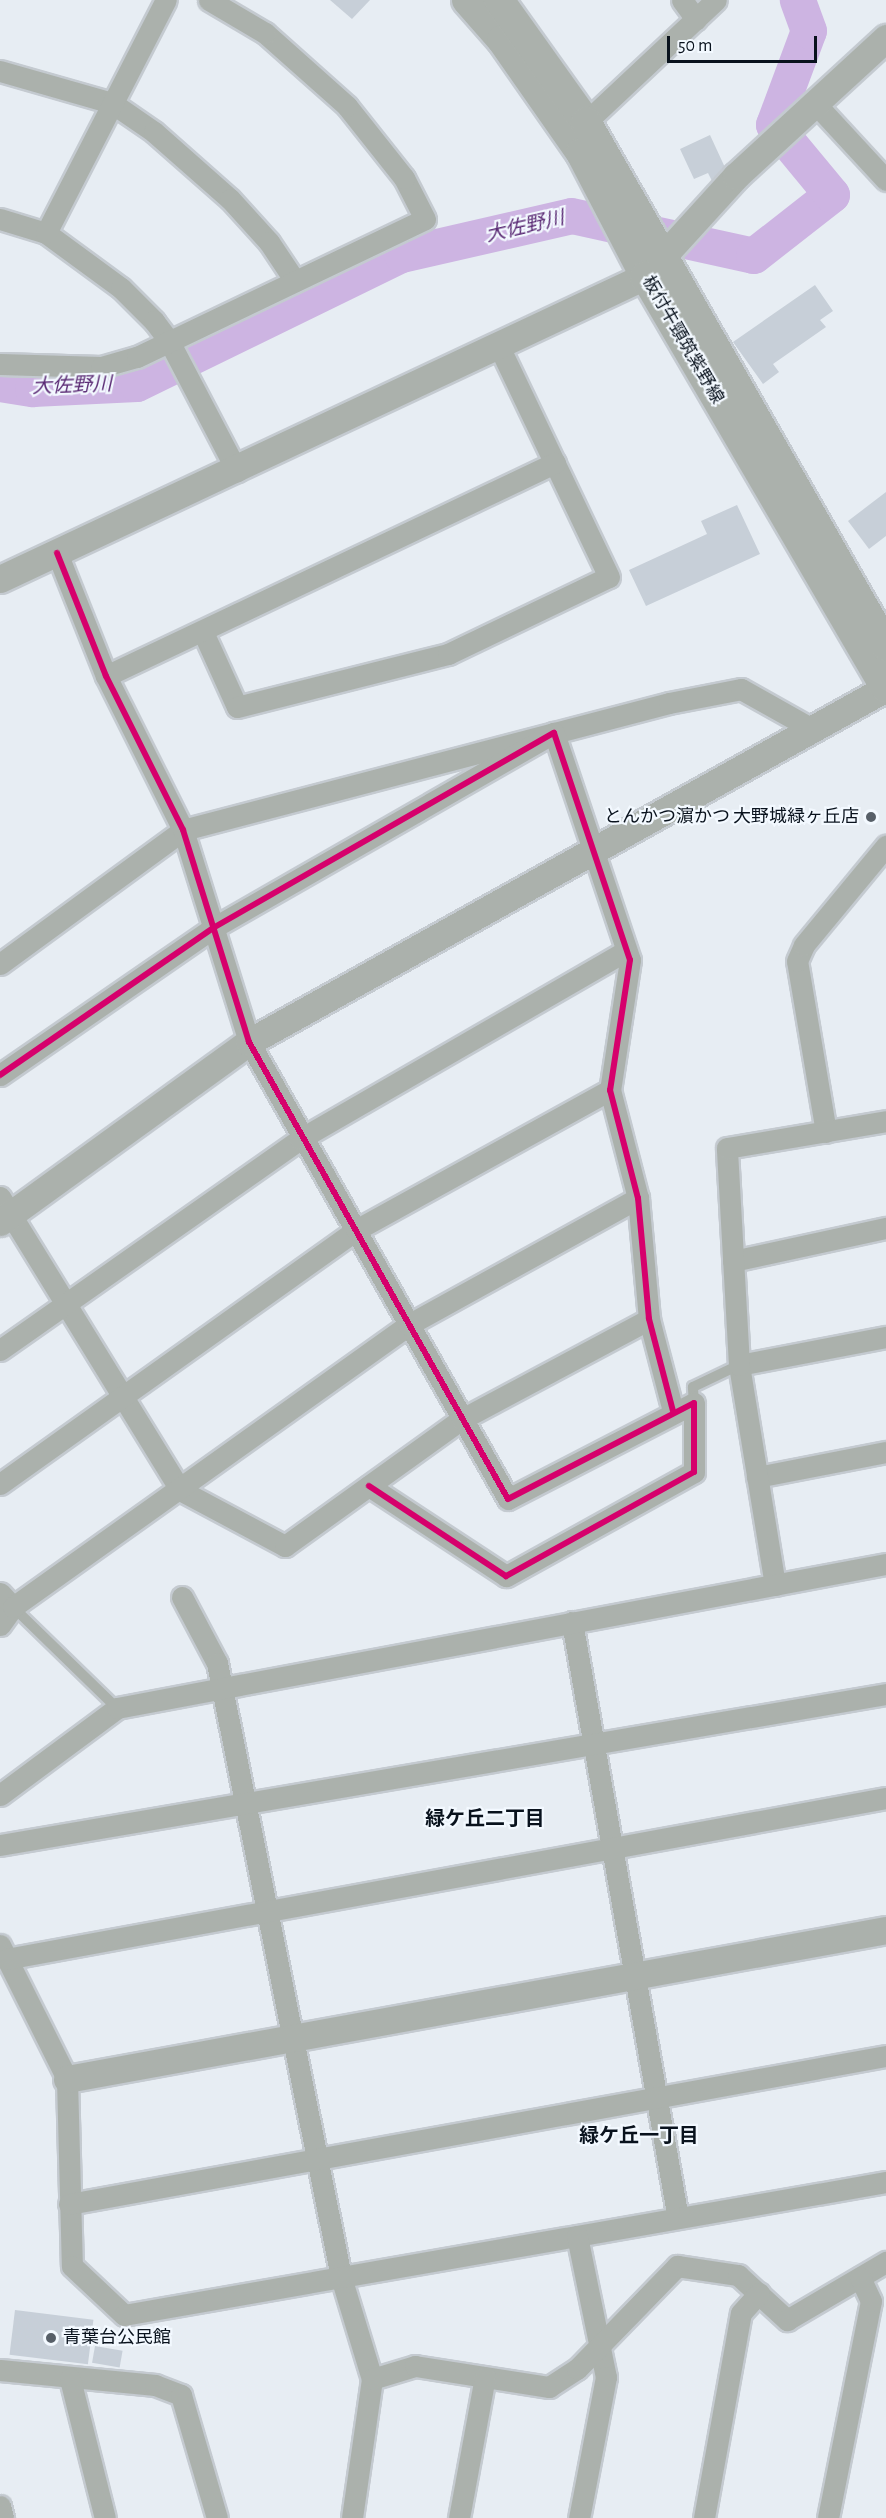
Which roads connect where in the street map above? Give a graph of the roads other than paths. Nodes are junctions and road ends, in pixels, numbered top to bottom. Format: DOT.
graph roads {
  1 [pos="166,0"];
  2 [pos="209,0"];
  3 [pos="467,0"];
  4 [pos="499,0"];
  5 [pos="682,0"];
  6 [pos="716,0"];
  7 [pos="696,18"];
  8 [pos="886,38"];
  9 [pos="0,72"];
  10 [pos="112,103"];
  11 [pos="811,106"];
  12 [pos="586,122"];
  13 [pos="886,180"];
  14 [pos="0,219"];
  15 [pos="46,232"];
  16 [pos="655,267"];
  17 [pos="296,280"];
  18 [pos="170,341"];
  19 [pos="500,348"];
  20 [pos="0,364"];
  21 [pos="555,463"];
  22 [pos="237,471"];
  23 [pos="57,553"];
  24 [pos="0,579"];
  25 [pos="203,632"];
  26 [pos="886,646"];
  27 [pos="106,676"];
  28 [pos="886,688"];
  29 [pos="814,730"];
  30 [pos="554,733"];
  31 [pos="183,831"];
  32 [pos="886,846"];
  33 [pos="591,854"];
  34 [pos="213,928"];
  35 [pos="627,951"];
  36 [pos="4,958"];
  37 [pos="249,1042"];
  38 [pos="0,1075"];
  39 [pos="610,1090"];
  40 [pos="886,1121"];
  41 [pos="826,1131"];
  42 [pos="300,1139"];
  43 [pos="638,1198"];
  44 [pos="4,1211"];
  45 [pos="886,1228"];
  46 [pos="356,1230"];
  47 [pos="733,1261"];
  48 [pos="64,1304"];
  49 [pos="649,1319"];
  50 [pos="408,1325"];
  51 [pos="886,1337"];
  52 [pos="0,1350"];
  53 [pos="739,1365"];
  54 [pos="120,1399"];
  55 [pos="693,1403"];
  56 [pos="673,1411"];
  57 [pos="462,1419"];
  58 [pos="886,1452"];
  59 [pos="757,1477"];
  60 [pos="0,1484"];
  61 [pos="369,1486"];
  62 [pos="180,1490"];
  63 [pos="886,1564"];
  64 [pos="775,1585"];
  65 [pos="182,1597"];
  66 [pos="7,1600"];
  67 [pos="572,1622"];
  68 [pos="0,1625"];
  69 [pos="222,1688"];
  70 [pos="886,1694"];
  71 [pos="117,1708"];
  72 [pos="593,1744"];
  73 [pos="0,1795"];
  74 [pos="886,1798"];
  75 [pos="245,1803"];
  76 [pos="0,1845"];
  77 [pos="612,1848"];
  78 [pos="267,1911"];
  79 [pos="886,1930"];
  80 [pos="3,1952"];
  81 [pos="635,1979"];
  82 [pos="292,2037"];
  83 [pos="886,2056"];
  84 [pos="67,2079"];
  85 [pos="657,2098"];
  86 [pos="317,2159"];
  87 [pos="886,2182"];
  88 [pos="69,2204"];
  89 [pos="678,2218"];
  90 [pos="577,2236"];
  91 [pos="886,2262"];
  92 [pos="341,2277"];
  93 [pos="860,2277"];
  94 [pos="759,2293"];
  95 [pos="599,2347"];
  96 [pos="0,2370"];
  97 [pos="485,2377"];
  98 [pos="70,2379"];
  99 [pos="372,2379"];
  100 [pos="0,2506"];
  101 [pos="3,2518"];
  102 [pos="105,2518"];
  103 [pos="217,2518"];
  104 [pos="352,2518"];
  105 [pos="459,2518"];
  106 [pos="579,2518"];
  107 [pos="705,2518"];
  108 [pos="828,2518"];
  1 -- 10 [label="street"];
  2 -- 17 [label="street"];
  3 -- 16 [label="main road, 板付牛頸筑紫野線"];
  4 -- 12 [label="main road, 板付牛頸筑紫野線"];
  5 -- 7 [label="street"];
  6 -- 7 [label="street"];
  7 -- 12 [label="street"];
  8 -- 11 [label="street"];
  9 -- 10 [label="street"];
  10 -- 15 [label="street"];
  10 -- 17 [label="street"];
  11 -- 13 [label="street"];
  11 -- 16 [label="street"];
  12 -- 16 [label="main road, 板付牛頸筑紫野線"];
  14 -- 15 [label="street"];
  15 -- 18 [label="street"];
  16 -- 19 [label="street"];
  16 -- 26 [label="main road, 板付牛頸筑紫野線"];
  16 -- 28 [label="main road, 板付牛頸筑紫野線"];
  17 -- 18 [label="street"];
  18 -- 20 [label="street"];
  18 -- 22 [label="street"];
  19 -- 21 [label="street"];
  19 -- 22 [label="street"];
  21 -- 25 [label="street"];
  21 -- 25 [label="street"];
  22 -- 23 [label="street"];
  23 -- 24 [label="street"];
  23 -- 27 [label="street"];
  25 -- 27 [label="street"];
  27 -- 31 [label="street"];
  28 -- 29 [label="street"];
  29 -- 30 [label="street"];
  29 -- 33 [label="street"];
  30 -- 31 [label="street"];
  30 -- 33 [label="street"];
  30 -- 34 [label="street"];
  31 -- 34 [label="street"];
  31 -- 36 [label="street"];
  32 -- 41 [label="street"];
  33 -- 35 [label="street"];
  33 -- 37 [label="street"];
  34 -- 37 [label="street"];
  34 -- 38 [label="street"];
  35 -- 39 [label="street"];
  35 -- 42 [label="street"];
  37 -- 42 [label="street"];
  37 -- 44 [label="street"];
  39 -- 43 [label="street"];
  39 -- 46 [label="street"];
  40 -- 41 [label="street"];
  41 -- 47 [label="street"];
  42 -- 46 [label="street"];
  42 -- 48 [label="street"];
  43 -- 49 [label="street"];
  43 -- 50 [label="street"];
  44 -- 48 [label="street"];
  45 -- 47 [label="street"];
  46 -- 50 [label="street"];
  46 -- 54 [label="street"];
  47 -- 53 [label="street"];
  48 -- 52 [label="street"];
  48 -- 54 [label="street"];
  49 -- 56 [label="street"];
  49 -- 57 [label="street"];
  50 -- 57 [label="street"];
  50 -- 62 [label="street"];
  51 -- 53 [label="street"];
  53 -- 55 [label="lane"];
  53 -- 59 [label="street"];
  54 -- 60 [label="street"];
  54 -- 62 [label="street"];
  55 -- 56 [label="street"];
  55 -- 61 [label="street"];
  56 -- 57 [label="street"];
  57 -- 61 [label="street"];
  58 -- 59 [label="street"];
  59 -- 64 [label="street"];
  61 -- 62 [label="street"];
  62 -- 66 [label="street"];
  63 -- 64 [label="street"];
  64 -- 67 [label="street"];
  65 -- 69 [label="street"];
  66 -- 68 [label="street"];
  66 -- 71 [label="lane"];
  67 -- 69 [label="street"];
  67 -- 72 [label="street"];
  69 -- 71 [label="street"];
  69 -- 75 [label="street"];
  70 -- 72 [label="street"];
  71 -- 73 [label="street"];
  72 -- 75 [label="street"];
  72 -- 77 [label="street"];
  74 -- 77 [label="street"];
  75 -- 76 [label="street"];
  75 -- 78 [label="street"];
  77 -- 78 [label="street"];
  77 -- 81 [label="street"];
  78 -- 80 [label="street"];
  78 -- 82 [label="street"];
  79 -- 81 [label="street"];
  80 -- 84 [label="street"];
  81 -- 82 [label="street"];
  81 -- 85 [label="street"];
  82 -- 84 [label="street"];
  82 -- 86 [label="street"];
  83 -- 85 [label="street"];
  84 -- 88 [label="street"];
  85 -- 86 [label="street"];
  85 -- 89 [label="street"];
  86 -- 88 [label="street"];
  86 -- 92 [label="street"];
  87 -- 89 [label="street"];
  88 -- 92 [label="street"];
  89 -- 90 [label="street"];
  90 -- 92 [label="street"];
  90 -- 95 [label="street"];
  91 -- 93 [label="street"];
  92 -- 99 [label="street"];
  93 -- 94 [label="street"];
  93 -- 108 [label="street"];
  94 -- 95 [label="street"];
  94 -- 107 [label="street"];
  95 -- 97 [label="street"];
  95 -- 106 [label="street"];
  96 -- 98 [label="street"];
  97 -- 99 [label="street"];
  97 -- 105 [label="street"];
  98 -- 102 [label="street"];
  98 -- 103 [label="street"];
  99 -- 104 [label="street"];
  100 -- 101 [label="street"];
}
